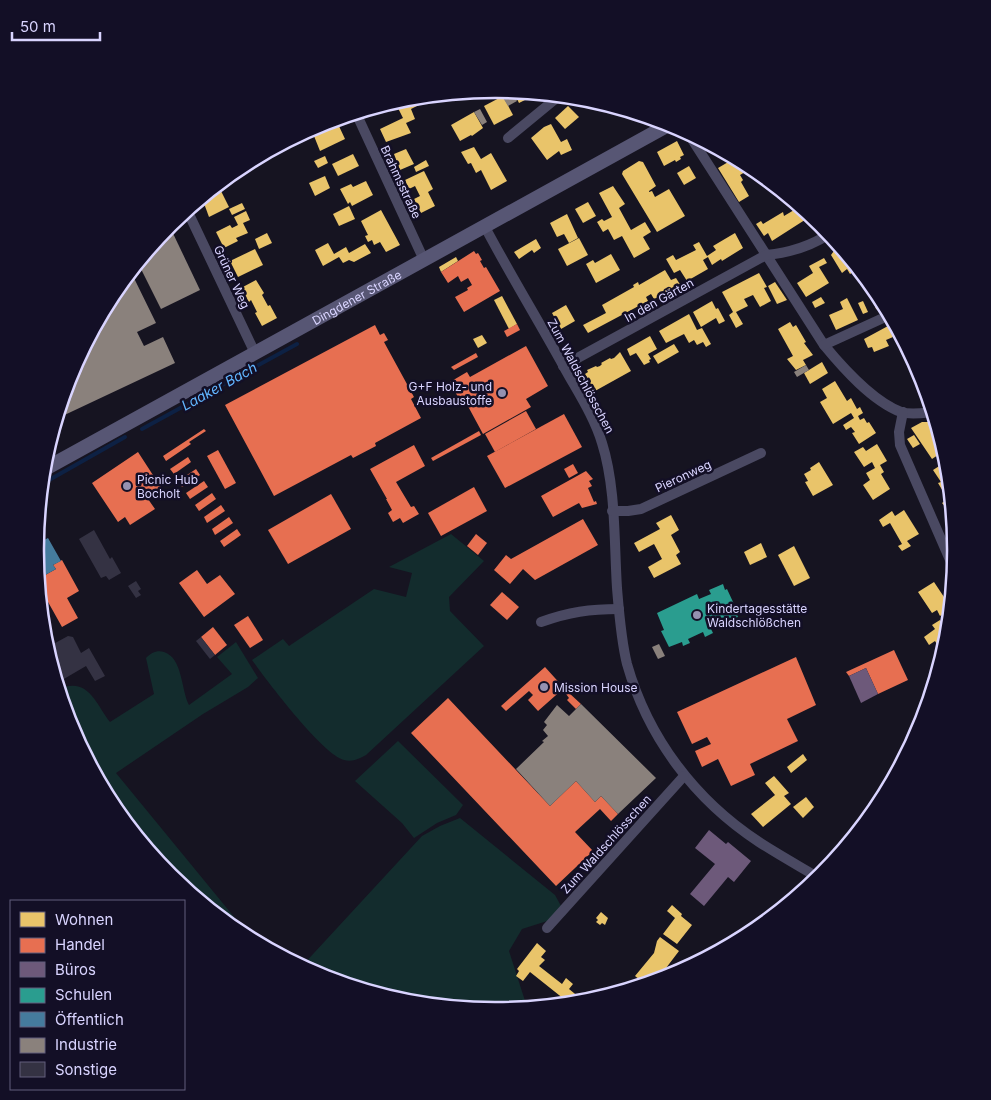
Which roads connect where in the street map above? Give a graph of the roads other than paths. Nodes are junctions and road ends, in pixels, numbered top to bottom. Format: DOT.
graph roads {
  1 [pos="552,102"];
  2 [pos="359,120"];
  3 [pos="660,130"];
  4 [pos="508,138"];
  5 [pos="696,146"];
  6 [pos="190,217"];
  7 [pos="485,226"];
  8 [pos="821,237"];
  9 [pos="766,255"];
  10 [pos="424,260"];
  11 [pos="881,320"];
  12 [pos="824,345"];
  13 [pos="255,353"];
  14 [pos="563,366"];
  15 [pos="903,412"];
  16 [pos="925,412"];
  17 [pos="761,453"];
  18 [pos="52,465"];
  19 [pos="612,511"];
  20 [pos="947,553"];
  21 [pos="619,609"];
  22 [pos="541,622"];
  23 [pos="684,776"];
  24 [pos="811,873"];
  25 [pos="547,928"];
  1 -- 4 [label="street"];
  2 -- 10 [label="street, Brahmsstraße"];
  3 -- 7 [label="main road, Dingdener Straße"];
  5 -- 9 [label="street"];
  6 -- 13 [label="street, Grüner Weg"];
  7 -- 10 [label="main road, Dingdener Straße"];
  7 -- 14 [label="street, Zum Waldschlösschen"];
  8 -- 9 [label="street, In den Gärten"];
  9 -- 12 [label="street"];
  9 -- 14 [label="street, In den Gärten"];
  10 -- 13 [label="main road, Dingdener Straße"];
  11 -- 12 [label="street"];
  12 -- 15 [label="street"];
  13 -- 18 [label="main road, Dingdener Straße"];
  14 -- 19 [label="street, Zum Waldschlösschen"];
  15 -- 16 [label="street"];
  15 -- 20 [label="street"];
  17 -- 19 [label="street, Pieronweg"];
  19 -- 21 [label="street, Zum Waldschlösschen"];
  21 -- 22 [label="street"];
  21 -- 23 [label="street, Zum Waldschlösschen"];
  23 -- 24 [label="street, Zum Waldschlösschen"];
  23 -- 25 [label="street, Zum Waldschlösschen"];
}
